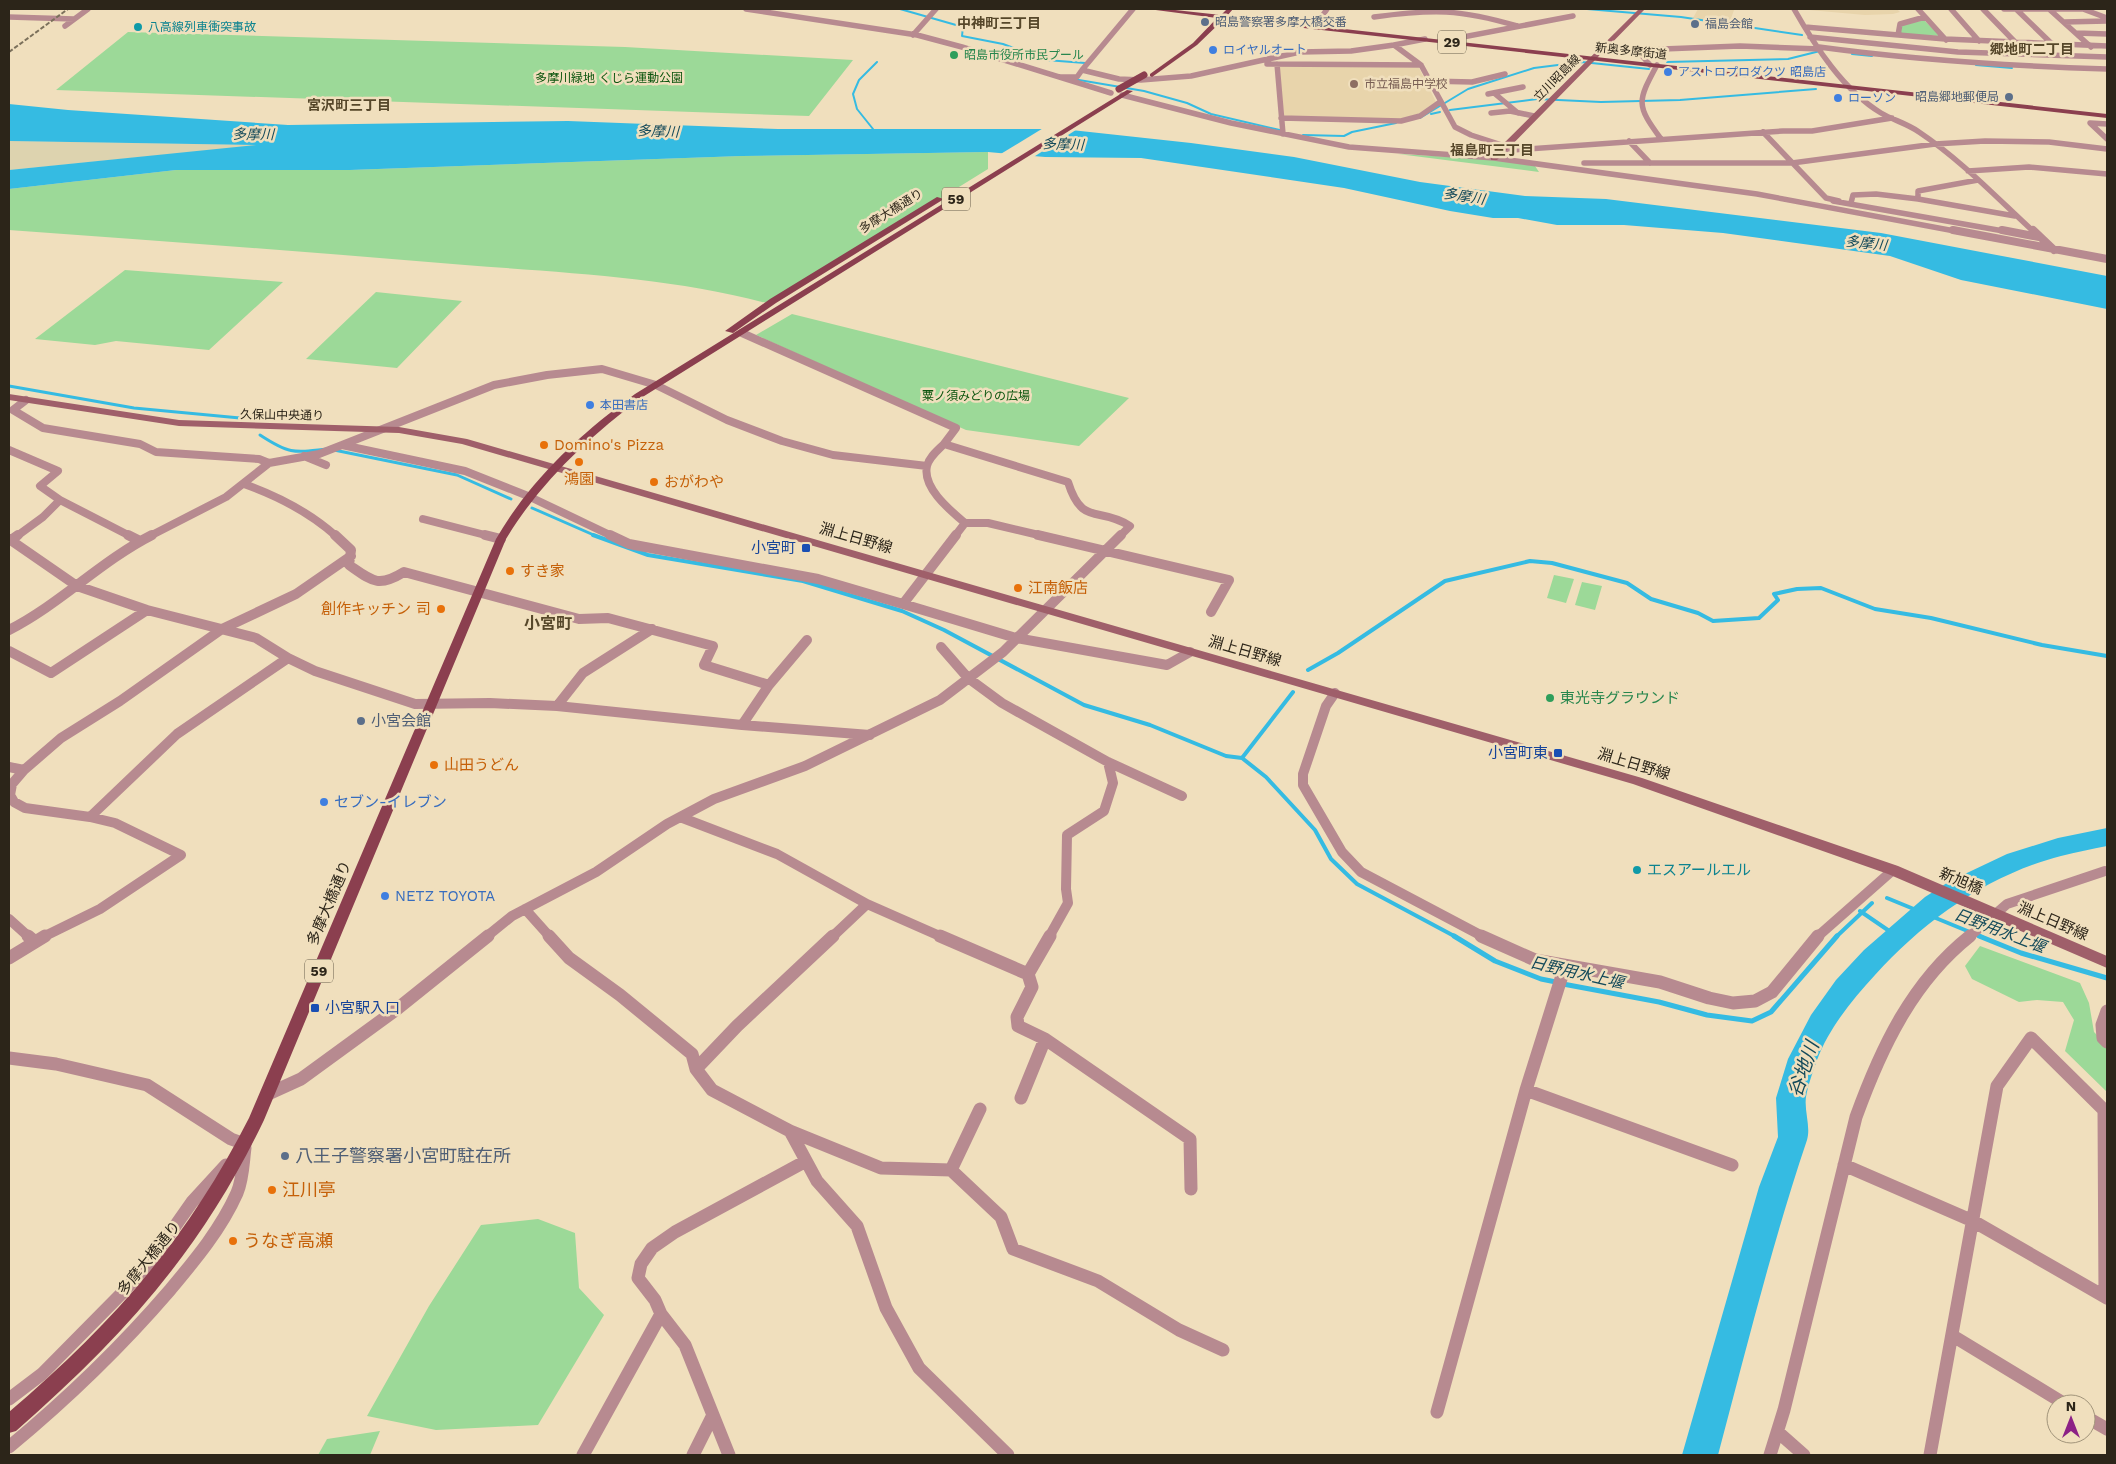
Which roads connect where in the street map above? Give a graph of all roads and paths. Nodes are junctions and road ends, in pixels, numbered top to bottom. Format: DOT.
graph roads {
  1 [pos="13,9"];
  2 [pos="88,9"];
  3 [pos="746,9"];
  4 [pos="936,9"];
  5 [pos="1133,9"];
  6 [pos="1151,9"];
  7 [pos="1230,9"];
  8 [pos="1322,9"];
  9 [pos="1326,9"];
  10 [pos="1375,9"];
  11 [pos="1566,9"];
  12 [pos="1794,9"];
  13 [pos="1918,9"];
  14 [pos="1951,9"];
  15 [pos="1983,9"];
  16 [pos="2004,9"];
  17 [pos="2016,9"];
  18 [pos="2050,9"];
  19 [pos="1639,11"];
  20 [pos="9,12"];
  21 [pos="9,16"];
  22 [pos="1385,16"];
  23 [pos="1223,17"];
  24 [pos="1374,17"];
  25 [pos="1925,17"];
  26 [pos="74,19"];
  27 [pos="2107,20"];
  28 [pos="2064,22"];
  29 [pos="65,26"];
  30 [pos="1517,26"];
  31 [pos="1315,27"];
  32 [pos="1805,27"];
  33 [pos="2076,33"];
  34 [pos="2107,34"];
  35 [pos="913,35"];
  36 [pos="1898,35"];
  37 [pos="1810,37"];
  38 [pos="1425,39"];
  39 [pos="1945,39"];
  40 [pos="1442,41"];
  41 [pos="1979,41"];
  42 [pos="2016,43"];
  43 [pos="2052,44"];
  44 [pos="1394,45"];
  45 [pos="2090,46"];
  46 [pos="2107,46"];
  47 [pos="1821,49"];
  48 [pos="1958,52"];
  49 [pos="2104,57"];
  50 [pos="1174,59"];
  51 [pos="1590,61"];
  52 [pos="1967,62"];
  53 [pos="1251,63"];
  54 [pos="1277,64"];
  55 [pos="2107,64"];
  56 [pos="1421,65"];
  57 [pos="1653,65"];
  58 [pos="2107,69"];
  59 [pos="1082,70"];
  60 [pos="1505,74"];
  61 [pos="1056,78"];
  62 [pos="1429,82"];
  63 [pos="1518,87"];
  64 [pos="1852,87"];
  65 [pos="1116,94"];
  66 [pos="1441,104"];
  67 [pos="1491,113"];
  68 [pos="1519,113"];
  69 [pos="1534,116"];
  70 [pos="2107,116"];
  71 [pos="1281,118"];
  72 [pos="1892,118"];
  73 [pos="2107,124"];
  74 [pos="1282,132"];
  75 [pos="1763,132"];
  76 [pos="1661,139"];
  77 [pos="2107,139"];
  78 [pos="1630,142"];
  79 [pos="1935,144"];
  80 [pos="1502,148"];
  81 [pos="2107,149"];
  82 [pos="1494,158"];
  83 [pos="1584,163"];
  84 [pos="1650,163"];
  85 [pos="1792,163"];
  86 [pos="1968,171"];
  87 [pos="2107,174"];
  88 [pos="1978,180"];
  89 [pos="1918,199"];
  90 [pos="1851,203"];
  91 [pos="2016,216"];
  92 [pos="2040,238"];
  93 [pos="2055,250"];
  94 [pos="2107,259"];
  95 [pos="742,333"];
  96 [pos="656,385"];
  97 [pos="9,397"];
  98 [pos="26,400"];
  99 [pos="379,429"];
  100 [pos="342,444"];
  101 [pos="944,444"];
  102 [pos="9,450"];
  103 [pos="304,456"];
  104 [pos="269,463"];
  105 [pos="326,465"];
  106 [pos="927,466"];
  107 [pos="552,468"];
  108 [pos="244,484"];
  109 [pos="528,496"];
  110 [pos="60,500"];
  111 [pos="423,520"];
  112 [pos="965,523"];
  113 [pos="10,539"];
  114 [pos="501,539"];
  115 [pos="140,542"];
  116 [pos="1105,551"];
  117 [pos="351,556"];
  118 [pos="926,575"];
  119 [pos="77,586"];
  120 [pos="478,593"];
  121 [pos="902,604"];
  122 [pos="147,610"];
  123 [pos="1045,610"];
  124 [pos="1211,612"];
  125 [pos="222,629"];
  126 [pos="652,629"];
  127 [pos="9,630"];
  128 [pos="1016,638"];
  129 [pos="807,640"];
  130 [pos="941,647"];
  131 [pos="9,651"];
  132 [pos="1190,652"];
  133 [pos="288,658"];
  134 [pos="968,678"];
  135 [pos="769,685"];
  136 [pos="1336,693"];
  137 [pos="431,703"];
  138 [pos="557,706"];
  139 [pos="742,725"];
  140 [pos="872,735"];
  141 [pos="1108,762"];
  142 [pos="9,766"];
  143 [pos="24,770"];
  144 [pos="1182,796"];
  145 [pos="90,817"];
  146 [pos="680,817"];
  147 [pos="1894,870"];
  148 [pos="2105,871"];
  149 [pos="1924,883"];
  150 [pos="867,904"];
  151 [pos="525,909"];
  152 [pos="1991,912"];
  153 [pos="9,919"];
  154 [pos="34,941"];
  155 [pos="9,958"];
  156 [pos="2107,962"];
  157 [pos="1565,966"];
  158 [pos="1028,974"];
  159 [pos="2107,1010"];
  160 [pos="1045,1039"];
  161 [pos="2107,1042"];
  162 [pos="9,1058"];
  163 [pos="696,1069"];
  164 [pos="1526,1090"];
  165 [pos="268,1094"];
  166 [pos="1021,1098"];
  167 [pos="980,1108"];
  168 [pos="790,1131"];
  169 [pos="245,1144"];
  170 [pos="806,1161"];
  171 [pos="1732,1165"];
  172 [pos="1844,1165"];
  173 [pos="951,1170"];
  174 [pos="1191,1189"];
  175 [pos="1973,1221"];
  176 [pos="2106,1297"];
  177 [pos="661,1314"];
  178 [pos="1952,1336"];
  179 [pos="1223,1350"];
  180 [pos="2048,1394"];
  181 [pos="9,1399"];
  182 [pos="1437,1412"];
  183 [pos="713,1415"];
  184 [pos="2096,1423"];
  185 [pos="9,1424"];
  186 [pos="2107,1429"];
  187 [pos="1778,1432"];
  188 [pos="9,1447"];
  189 [pos="583,1455"];
  190 [pos="693,1455"];
  191 [pos="729,1455"];
  192 [pos="1008,1455"];
  193 [pos="1770,1455"];
  194 [pos="1804,1455"];
  195 [pos="1930,1455"];
  1 -- 20 [label="street"];
  2 -- 26 [label="street"];
  3 -- 35 [label="street"];
  4 -- 35 [label="street"];
  5 -- 59 [label="street"];
  6 -- 23 [label="main road, 新奥多摩街道 / 29"];
  7 -- 23 [label="main road, 多摩大橋通り / 59"];
  8 -- 9 [label="street"];
  9 -- 31 [label="street"];
  10 -- 22 [label="street"];
  11 -- 30 [label="street"];
  12 -- 32 [label="street"];
  13 -- 25 [label="street"];
  14 -- 41 [label="street"];
  15 -- 42 [label="street"];
  16 -- 17 [label="street"];
  17 -- 18 [label="street"];
  17 -- 43 [label="street"];
  18 -- 27 [label="street"];
  18 -- 28 [label="street"];
  19 -- 51 [label="main road, 立川昭島線"];
  21 -- 26 [label="street"];
  22 -- 24 [label="street"];
  22 -- 30 [label="street"];
  23 -- 31 [label="main road, 新奥多摩街道 / 29"];
  23 -- 50 [label="main road, 多摩大橋通り / 59"];
  25 -- 36 [label="street"];
  25 -- 39 [label="street"];
  26 -- 29 [label="street"];
  27 -- 28 [label="street"];
  28 -- 33 [label="street"];
  30 -- 40 [label="street"];
  31 -- 38 [label="main road, 新奥多摩街道 / 29"];
  32 -- 36 [label="street"];
  32 -- 37 [label="street"];
  33 -- 34 [label="street"];
  33 -- 45 [label="street"];
  35 -- 61 [label="street"];
  36 -- 39 [label="street"];
  37 -- 47 [label="street"];
  37 -- 48 [label="street"];
  38 -- 40 [label="main road, 新奥多摩街道 / 29"];
  38 -- 44 [label="street"];
  39 -- 41 [label="street"];
  39 -- 48 [label="street"];
  40 -- 51 [label="main road, 新奥多摩街道 / 29"];
  41 -- 42 [label="street"];
  42 -- 43 [label="street"];
  43 -- 45 [label="street"];
  44 -- 53 [label="street"];
  44 -- 56 [label="street"];
  45 -- 46 [label="street"];
  45 -- 49 [label="street"];
  47 -- 52 [label="street"];
  47 -- 57 [label="street"];
  47 -- 64 [label="street"];
  48 -- 49 [label="street"];
  48 -- 52 [label="street"];
  49 -- 55 [label="street"];
  50 -- 65 [label="main road, 多摩大橋通り / 59, bridge"];
  50 -- 65 [label="main road, 多摩大橋通り / 59"];
  51 -- 57 [label="main road, 新奥多摩街道 / 29"];
  51 -- 69 [label="main road, 立川昭島線"];
  52 -- 58 [label="street"];
  53 -- 54 [label="street"];
  53 -- 59 [label="street"];
  54 -- 56 [label="street"];
  54 -- 71 [label="street"];
  56 -- 62 [label="street"];
  57 -- 64 [label="main road, 新奥多摩街道 / 29"];
  57 -- 76 [label="street"];
  59 -- 61 [label="street"];
  60 -- 62 [label="street"];
  61 -- 65 [label="street"];
  62 -- 66 [label="street"];
  63 -- 68 [label="street"];
  64 -- 70 [label="main road, 新奥多摩街道 / 29"];
  64 -- 72 [label="street"];
  65 -- 74 [label="street"];
  65 -- 95 [label="main road, 多摩大橋通り / 59"];
  65 -- 96 [label="main road, 多摩大橋通り / 59"];
  66 -- 71 [label="street"];
  66 -- 80 [label="street"];
  67 -- 68 [label="street"];
  68 -- 69 [label="street"];
  69 -- 80 [label="main road, 立川昭島線"];
  71 -- 74 [label="street"];
  72 -- 75 [label="street"];
  72 -- 79 [label="street"];
  73 -- 77 [label="street"];
  74 -- 82 [label="street"];
  75 -- 76 [label="street"];
  75 -- 85 [label="street"];
  76 -- 78 [label="street"];
  78 -- 80 [label="street"];
  78 -- 84 [label="street"];
  79 -- 81 [label="street"];
  79 -- 85 [label="street"];
  79 -- 86 [label="street"];
  80 -- 82 [label="main road, 立川昭島線"];
  82 -- 93 [label="street"];
  83 -- 84 [label="street"];
  84 -- 85 [label="street"];
  85 -- 90 [label="street"];
  86 -- 87 [label="street"];
  86 -- 88 [label="street"];
  88 -- 89 [label="street"];
  88 -- 91 [label="street"];
  89 -- 90 [label="street"];
  89 -- 91 [label="street"];
  90 -- 92 [label="street"];
  91 -- 92 [label="street"];
  92 -- 93 [label="street"];
  93 -- 94 [label="street"];
  95 -- 96 [label="main road, 多摩大橋通り / 59"];
  95 -- 101 [label="street"];
  96 -- 99 [label="street"];
  96 -- 106 [label="street"];
  96 -- 107 [label="main road, 多摩大橋通り / 59"];
  97 -- 98 [label="main road, 久保山中央通り"];
  98 -- 99 [label="main road, 久保山中央通り"];
  98 -- 104 [label="street"];
  99 -- 100 [label="street"];
  99 -- 107 [label="main road, 久保山中央通り"];
  100 -- 103 [label="street"];
  100 -- 109 [label="street"];
  101 -- 106 [label="street"];
  101 -- 116 [label="street"];
  102 -- 110 [label="street"];
  103 -- 104 [label="street"];
  103 -- 105 [label="street"];
  104 -- 108 [label="street"];
  106 -- 112 [label="street"];
  107 -- 109 [label="main road, 多摩大橋通り / 59"];
  107 -- 118 [label="main road, 淵上日野線"];
  108 -- 115 [label="street"];
  108 -- 117 [label="street"];
  109 -- 114 [label="main road, 多摩大橋通り / 59"];
  109 -- 121 [label="street"];
  110 -- 113 [label="street"];
  110 -- 115 [label="street"];
  111 -- 114 [label="street"];
  112 -- 116 [label="street"];
  112 -- 118 [label="street"];
  113 -- 119 [label="street"];
  114 -- 120 [label="main road, 多摩大橋通り / 59"];
  115 -- 119 [label="street"];
  116 -- 123 [label="street"];
  116 -- 124 [label="street"];
  117 -- 120 [label="street"];
  117 -- 125 [label="street"];
  118 -- 121 [label="street"];
  118 -- 123 [label="main road, 淵上日野線"];
  119 -- 122 [label="street"];
  119 -- 127 [label="street"];
  120 -- 126 [label="street"];
  120 -- 137 [label="main road, 多摩大橋通り / 59"];
  121 -- 128 [label="street"];
  122 -- 125 [label="street"];
  122 -- 131 [label="street"];
  123 -- 128 [label="street"];
  123 -- 132 [label="main road, 淵上日野線"];
  125 -- 133 [label="street"];
  125 -- 143 [label="street"];
  126 -- 135 [label="street"];
  126 -- 138 [label="street"];
  128 -- 132 [label="street"];
  128 -- 134 [label="street"];
  129 -- 135 [label="street"];
  130 -- 134 [label="street"];
  132 -- 136 [label="main road, 淵上日野線"];
  133 -- 137 [label="street"];
  133 -- 145 [label="street"];
  134 -- 140 [label="street"];
  134 -- 141 [label="street"];
  135 -- 139 [label="street"];
  136 -- 147 [label="main road, 淵上日野線"];
  136 -- 157 [label="street"];
  137 -- 138 [label="street"];
  137 -- 165 [label="main road, 多摩大橋通り / 59"];
  138 -- 139 [label="street"];
  139 -- 140 [label="street"];
  140 -- 146 [label="street"];
  141 -- 144 [label="street"];
  141 -- 158 [label="street"];
  142 -- 143 [label="street"];
  143 -- 145 [label="street"];
  145 -- 154 [label="street"];
  146 -- 150 [label="street"];
  146 -- 151 [label="street"];
  147 -- 149 [label="main road, 淵上日野線"];
  147 -- 157 [label="street"];
  148 -- 152 [label="street"];
  149 -- 152 [label="main road, 新旭橋"];
  150 -- 158 [label="street"];
  150 -- 163 [label="street"];
  151 -- 163 [label="street"];
  151 -- 165 [label="street"];
  152 -- 156 [label="main road, 淵上日野線"];
  152 -- 172 [label="street"];
  153 -- 154 [label="street"];
  154 -- 155 [label="street"];
  157 -- 164 [label="street"];
  158 -- 160 [label="street"];
  159 -- 161 [label="street"];
  160 -- 166 [label="street"];
  160 -- 174 [label="street"];
  162 -- 169 [label="street"];
  163 -- 168 [label="street"];
  164 -- 171 [label="street"];
  164 -- 182 [label="street"];
  165 -- 169 [label="main road, 多摩大橋通り / 59"];
  167 -- 173 [label="street"];
  168 -- 170 [label="street"];
  168 -- 173 [label="street"];
  169 -- 181 [label="street"];
  169 -- 185 [label="main road, 多摩大橋通り / 59"];
  169 -- 188 [label="street"];
  170 -- 177 [label="street"];
  170 -- 192 [label="street"];
  172 -- 175 [label="street"];
  172 -- 187 [label="street"];
  173 -- 179 [label="street"];
  175 -- 176 [label="street"];
  175 -- 176 [label="street"];
  175 -- 178 [label="street"];
  177 -- 183 [label="street"];
  177 -- 189 [label="street"];
  178 -- 180 [label="street"];
  178 -- 195 [label="street"];
  183 -- 190 [label="street"];
  183 -- 191 [label="street"];
  184 -- 186 [label="street"];
  187 -- 193 [label="street"];
  187 -- 194 [label="street"];
}
